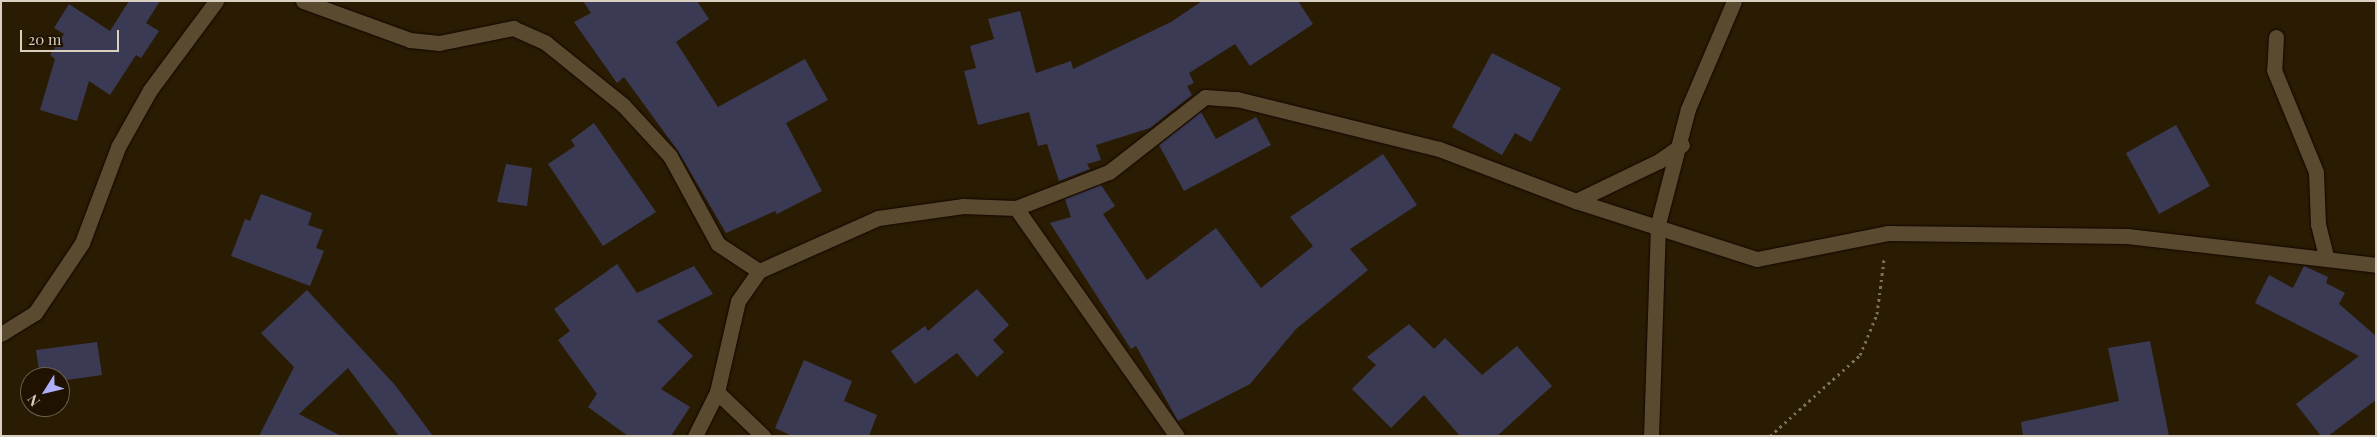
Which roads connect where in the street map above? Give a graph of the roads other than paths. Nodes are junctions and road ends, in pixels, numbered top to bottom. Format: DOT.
graph roads {
  1 [pos="216,1"];
  2 [pos="303,1"];
  3 [pos="1734,1"];
  4 [pos="2276,37"];
  5 [pos="1682,145"];
  6 [pos="1576,201"];
  7 [pos="1016,208"];
  8 [pos="1658,224"];
  9 [pos="2326,257"];
  10 [pos="2376,265"];
  11 [pos="759,271"];
  12 [pos="1,334"];
  13 [pos="717,392"];
  14 [pos="695,436"];
  15 [pos="763,436"];
  16 [pos="1178,436"];
  17 [pos="1651,436"];
  1 -- 12 [label="street"];
  2 -- 11 [label="street"];
  3 -- 5 [label="street"];
  4 -- 9 [label="street"];
  5 -- 6 [label="street"];
  5 -- 8 [label="street"];
  6 -- 7 [label="street"];
  6 -- 8 [label="street"];
  7 -- 11 [label="street"];
  7 -- 16 [label="street"];
  8 -- 9 [label="street"];
  8 -- 17 [label="street"];
  9 -- 10 [label="street"];
  11 -- 13 [label="street"];
  13 -- 14 [label="street"];
  13 -- 15 [label="street"];
}
